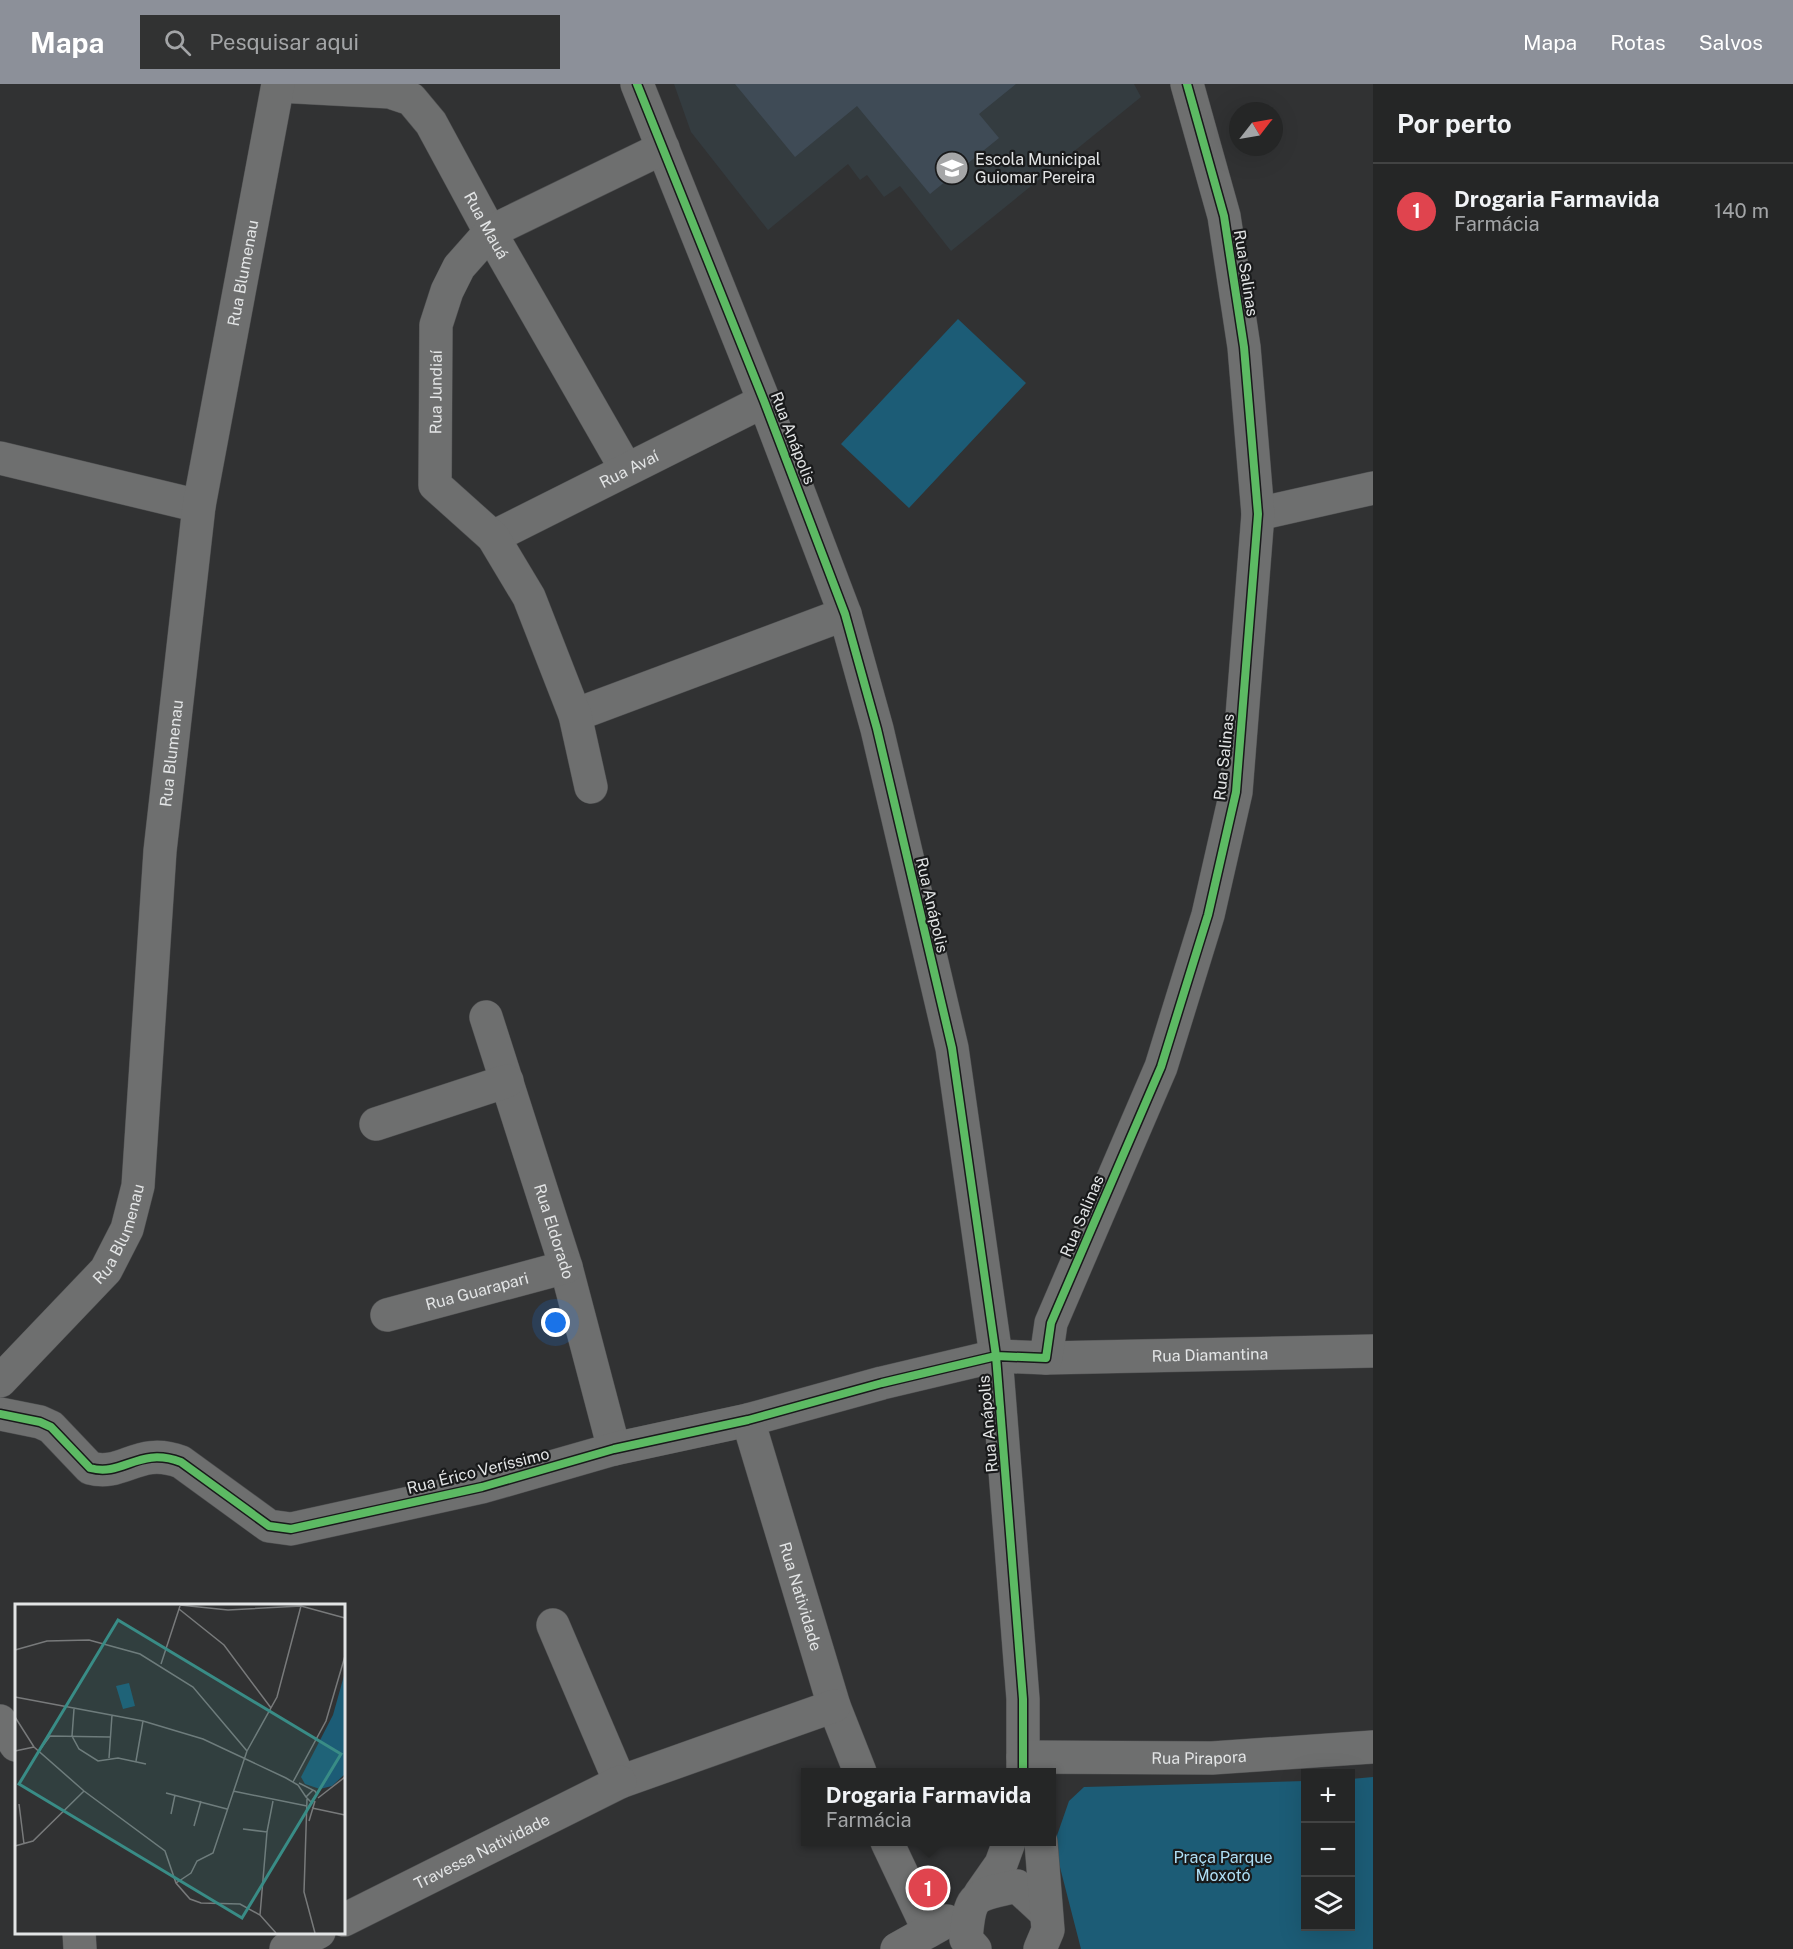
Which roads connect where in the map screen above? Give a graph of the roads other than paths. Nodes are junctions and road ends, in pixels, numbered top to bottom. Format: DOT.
graph roads {
  1 [pos="637,84"];
  2 [pos="1187,84"];
  3 [pos="278,85"];
  4 [pos="663,148"];
  5 [pos="490,232"];
  6 [pos="764,401"];
  7 [pos="0,458"];
  8 [pos="626,469"];
  9 [pos="1373,488"];
  10 [pos="199,506"];
  11 [pos="1258,514"];
  12 [pos="493,537"];
  13 [pos="845,614"];
  14 [pos="575,715"];
  15 [pos="591,787"];
  16 [pos="486,1017"];
  17 [pos="507,1081"];
  18 [pos="376,1124"];
  19 [pos="566,1267"];
  20 [pos="387,1315"];
  21 [pos="1373,1351"];
  22 [pos="996,1356"];
  23 [pos="1046,1358"];
  24 [pos="0,1381"];
  25 [pos="0,1414"];
  26 [pos="748,1420"];
  27 [pos="615,1449"];
  28 [pos="554,1625"];
  29 [pos="834,1706"];
  30 [pos="0,1721"];
  31 [pos="15,1744"];
  32 [pos="1373,1747"];
  33 [pos="1029,1765"];
  34 [pos="858,1768"];
  35 [pos="620,1782"];
  36 [pos="889,1846"];
  37 [pos="1008,1846"];
  38 [pos="1041,1846"];
  39 [pos="974,1901"];
  40 [pos="345,1920"];
  41 [pos="929,1931"];
  42 [pos="315,1934"];
  43 [pos="1049,1935"];
  44 [pos="286,1949"];
  45 [pos="897,1949"];
  46 [pos="975,1949"];
  1 -- 4 [label="street, Rua Anápolis"];
  2 -- 11 [label="street, Rua Salinas"];
  3 -- 5 [label="street, Rua Mauá"];
  3 -- 10 [label="street, Rua Blumenau"];
  4 -- 5 [label="street, Rua Jundiaí"];
  4 -- 6 [label="street, Rua Anápolis"];
  5 -- 8 [label="street, Rua Mauá"];
  5 -- 12 [label="street, Rua Jundiaí"];
  6 -- 8 [label="street, Rua Avaí"];
  6 -- 13 [label="street, Rua Anápolis"];
  7 -- 10 [label="street"];
  8 -- 12 [label="street, Rua Avaí"];
  9 -- 11 [label="street"];
  10 -- 24 [label="street, Rua Blumenau"];
  11 -- 23 [label="street, Rua Salinas"];
  12 -- 14 [label="street, Rua Jundiaí"];
  13 -- 14 [label="street"];
  13 -- 22 [label="street, Rua Anápolis"];
  14 -- 15 [label="street, Rua Jundiaí"];
  16 -- 17 [label="street, Rua Eldorado"];
  17 -- 18 [label="street"];
  17 -- 19 [label="street, Rua Eldorado"];
  19 -- 20 [label="street, Rua Guarapari"];
  19 -- 27 [label="street, Rua Eldorado"];
  21 -- 23 [label="street, Rua Diamantina"];
  22 -- 23 [label="street"];
  22 -- 26 [label="street, Rua Érico Veríssimo"];
  22 -- 33 [label="street, Rua Anápolis"];
  25 -- 27 [label="street, Rua Érico Veríssimo"];
  26 -- 27 [label="street, Rua Érico Veríssimo"];
  26 -- 29 [label="street, Rua Natividade"];
  28 -- 35 [label="street"];
  29 -- 34 [label="street, Rua Natividade"];
  29 -- 35 [label="street, Travessa Natividade"];
  30 -- 31 [label="street"];
  32 -- 33 [label="street, Rua Pirapora"];
  35 -- 40 [label="street, Travessa Natividade"];
  36 -- 41 [label="street"];
  37 -- 39 [label="street"];
  38 -- 43 [label="street"];
  39 -- 41 [label="street"];
  39 -- 43 [label="street"];
  39 -- 46 [label="street"];
  41 -- 45 [label="street"];
  42 -- 44 [label="street"];
}
